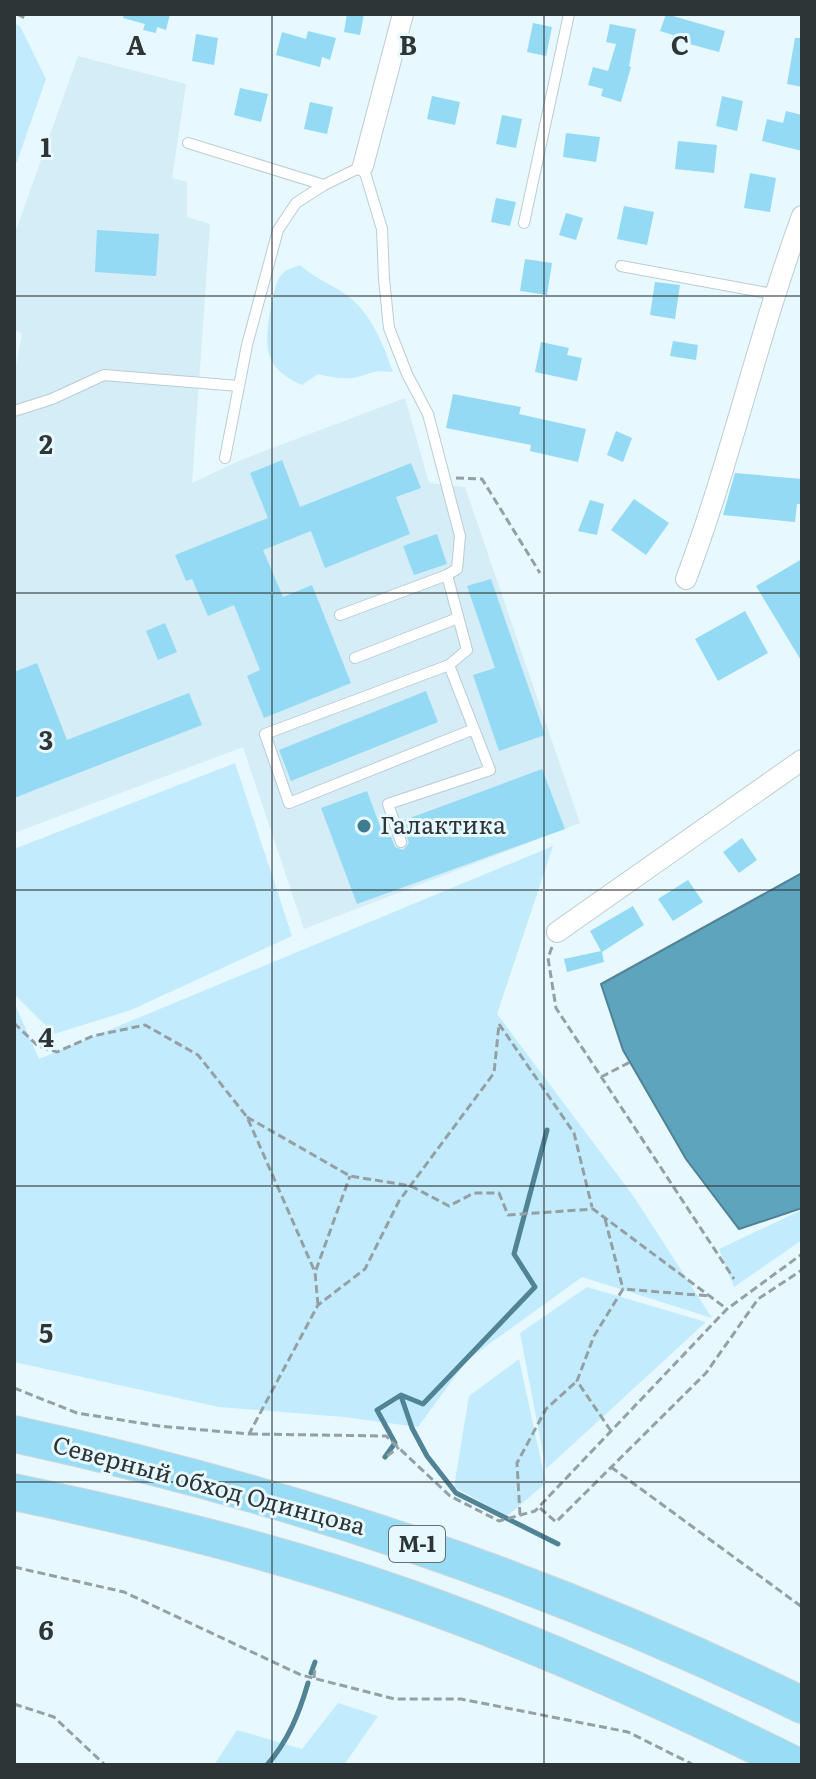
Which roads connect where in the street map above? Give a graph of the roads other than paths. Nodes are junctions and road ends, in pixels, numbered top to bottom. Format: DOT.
graph roads {
  1 [pos="403,14"];
  2 [pos="569,14"];
  3 [pos="188,143"];
  4 [pos="363,166"];
  5 [pos="324,185"];
  6 [pos="802,216"];
  7 [pos="524,223"];
  8 [pos="621,266"];
  9 [pos="773,294"];
  10 [pos="239,386"];
  11 [pos="14,411"];
  12 [pos="225,458"];
  13 [pos="447,575"];
  14 [pos="686,579"];
  15 [pos="340,615"];
  16 [pos="458,618"];
  17 [pos="355,658"];
  18 [pos="449,665"];
  19 [pos="474,729"];
  20 [pos="802,760"];
  21 [pos="401,842"];
  22 [pos="557,932"];
  23 [pos="14,1434"];
  24 [pos="14,1492"];
  25 [pos="802,1705"];
  26 [pos="795,1765"];
  1 -- 4 [label="street"];
  2 -- 7 [label="lane"];
  3 -- 5 [label="lane"];
  4 -- 5 [label="lane"];
  4 -- 13 [label="lane"];
  5 -- 10 [label="lane"];
  6 -- 9 [label="street"];
  8 -- 9 [label="lane"];
  9 -- 14 [label="street"];
  10 -- 11 [label="lane"];
  10 -- 12 [label="lane"];
  13 -- 15 [label="lane"];
  13 -- 16 [label="lane"];
  16 -- 17 [label="lane"];
  16 -- 18 [label="lane"];
  18 -- 19 [label="lane"];
  18 -- 19 [label="lane"];
  19 -- 21 [label="lane"];
  20 -- 22 [label="street"];
  23 -- 25 [label="highway, Северный обход Одинцова / М-1"];
  24 -- 26 [label="highway, Северный обход Одинцова / М-1"];
}
